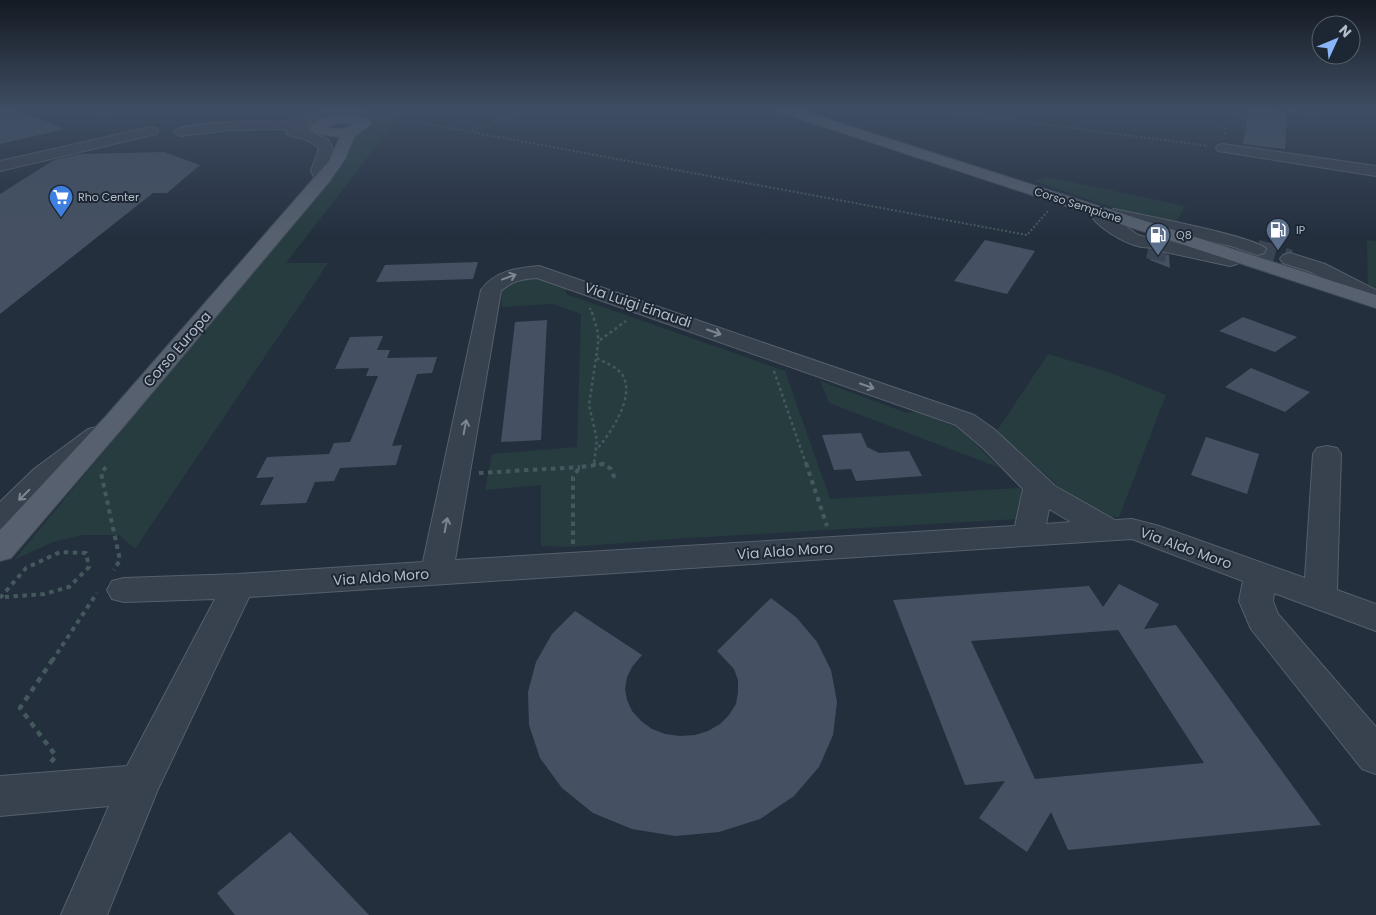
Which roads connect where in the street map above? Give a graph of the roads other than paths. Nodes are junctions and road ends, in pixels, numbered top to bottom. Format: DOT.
graph roads {
  1 [pos="68,151"];
  2 [pos="324,151"];
  3 [pos="343,151"];
  4 [pos="911,151"];
  5 [pos="1240,151"];
  6 [pos="0,166"];
  7 [pos="1376,171"];
  8 [pos="323,179"];
  9 [pos="1091,209"];
  10 [pos="1142,244"];
  11 [pos="1257,249"];
  12 [pos="1168,250"];
  13 [pos="1283,264"];
  14 [pos="1376,298"];
  15 [pos="1376,302"];
  16 [pos="116,420"];
  17 [pos="1327,454"];
  18 [pos="1038,486"];
  19 [pos="0,519"];
  20 [pos="1110,530"];
  21 [pos="1027,536"];
  22 [pos="0,550"];
  23 [pos="437,573"];
  24 [pos="1260,575"];
  25 [pos="110,586"];
  26 [pos="238,586"];
  27 [pos="1320,597"];
  28 [pos="1376,618"];
  29 [pos="1376,756"];
  30 [pos="139,784"];
  31 [pos="15,796"];
  32 [pos="84,915"];
  1 -- 6 [label="street"];
  2 -- 8 [label="street"];
  3 -- 8 [label="main road, Corso Europa"];
  4 -- 9 [label="main road, Corso Sempione"];
  5 -- 7 [label="street"];
  8 -- 16 [label="main road, Corso Europa"];
  9 -- 10 [label="street"];
  9 -- 11 [label="street"];
  9 -- 13 [label="main road, Corso Sempione"];
  12 -- 13 [label="street"];
  13 -- 14 [label="street"];
  13 -- 15 [label="main road, Corso Sempione"];
  16 -- 19 [label="street, one-way"];
  16 -- 22 [label="main road, Corso Europa"];
  17 -- 27 [label="street"];
  18 -- 20 [label="street, Via Luigi Einaudi"];
  18 -- 21 [label="street"];
  23 -- 18 [label="street, Via Luigi Einaudi, one-way"];
  20 -- 21 [label="street, Via Aldo Moro"];
  20 -- 24 [label="street, Via Aldo Moro"];
  21 -- 23 [label="street, Via Aldo Moro"];
  23 -- 26 [label="street, Via Aldo Moro"];
  24 -- 27 [label="street, Via Aldo Moro"];
  24 -- 29 [label="street"];
  25 -- 26 [label="street, Via Aldo Moro"];
  26 -- 30 [label="street"];
  27 -- 28 [label="street, Via Aldo Moro"];
  30 -- 31 [label="street"];
  30 -- 32 [label="street"];
}
